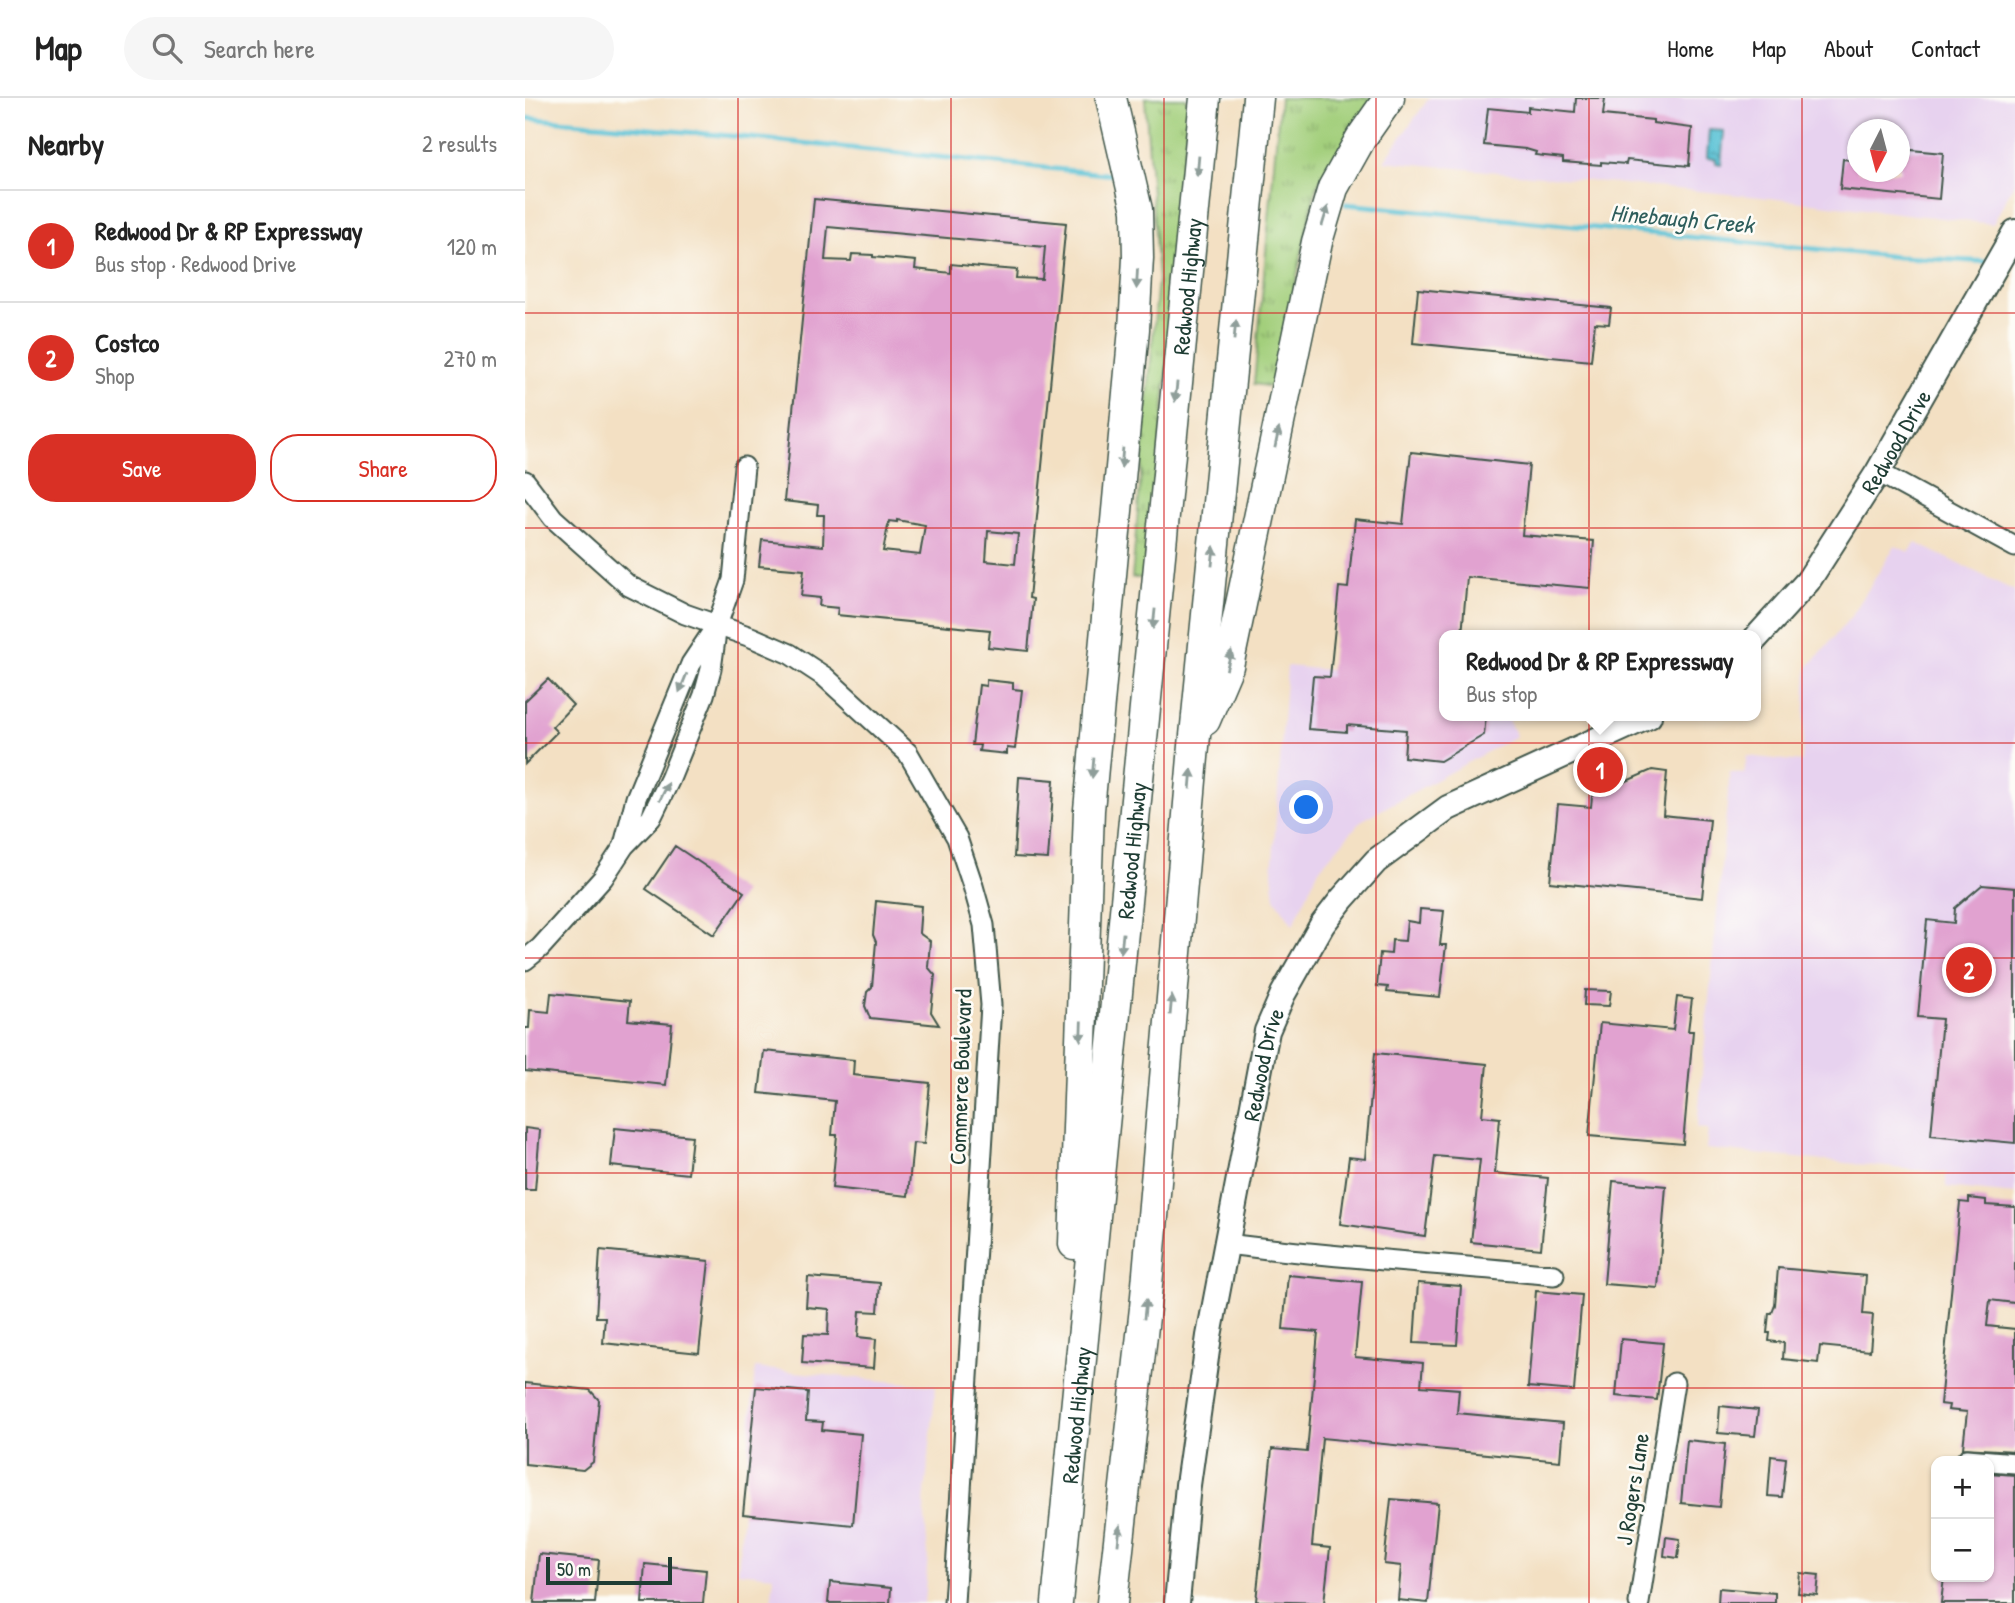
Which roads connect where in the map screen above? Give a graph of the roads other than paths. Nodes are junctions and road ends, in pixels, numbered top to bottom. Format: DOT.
graph roads {
  1 [pos="1111,98"];
  2 [pos="1205,98"];
  3 [pos="1258,98"];
  4 [pos="1389,98"];
  5 [pos="2013,235"];
  6 [pos="744,467"];
  7 [pos="1878,471"];
  8 [pos="525,481"];
  9 [pos="2015,547"];
  10 [pos="717,625"];
  11 [pos="1761,633"];
  12 [pos="1638,721"];
  13 [pos="1194,746"];
  14 [pos="525,960"];
  15 [pos="1227,1244"];
  16 [pos="1554,1275"];
  17 [pos="1674,1383"];
  18 [pos="1994,1461"];
  19 [pos="2015,1463"];
  20 [pos="954,1603"];
  21 [pos="1056,1603"];
  22 [pos="1112,1603"];
  23 [pos="1177,1603"];
  24 [pos="1639,1603"];
  1 -- 21 [label="highway, one-way"];
  2 -- 21 [label="highway, Redwood Highway, one-way"];
  13 -- 3 [label="highway, one-way"];
  13 -- 4 [label="highway, one-way"];
  5 -- 7 [label="main road, Redwood Drive"];
  6 -- 10 [label="street"];
  7 -- 9 [label="street"];
  7 -- 11 [label="main road, Redwood Drive"];
  8 -- 10 [label="street, Commerce Boulevard"];
  10 -- 14 [label="street"];
  10 -- 20 [label="street, Commerce Boulevard"];
  12 -- 15 [label="main road, Redwood Drive"];
  22 -- 13 [label="highway, one-way"];
  15 -- 16 [label="street"];
  15 -- 23 [label="main road, Redwood Drive"];
  17 -- 24 [label="street, J Rogers Lane"];
  18 -- 19 [label="street"];
}
